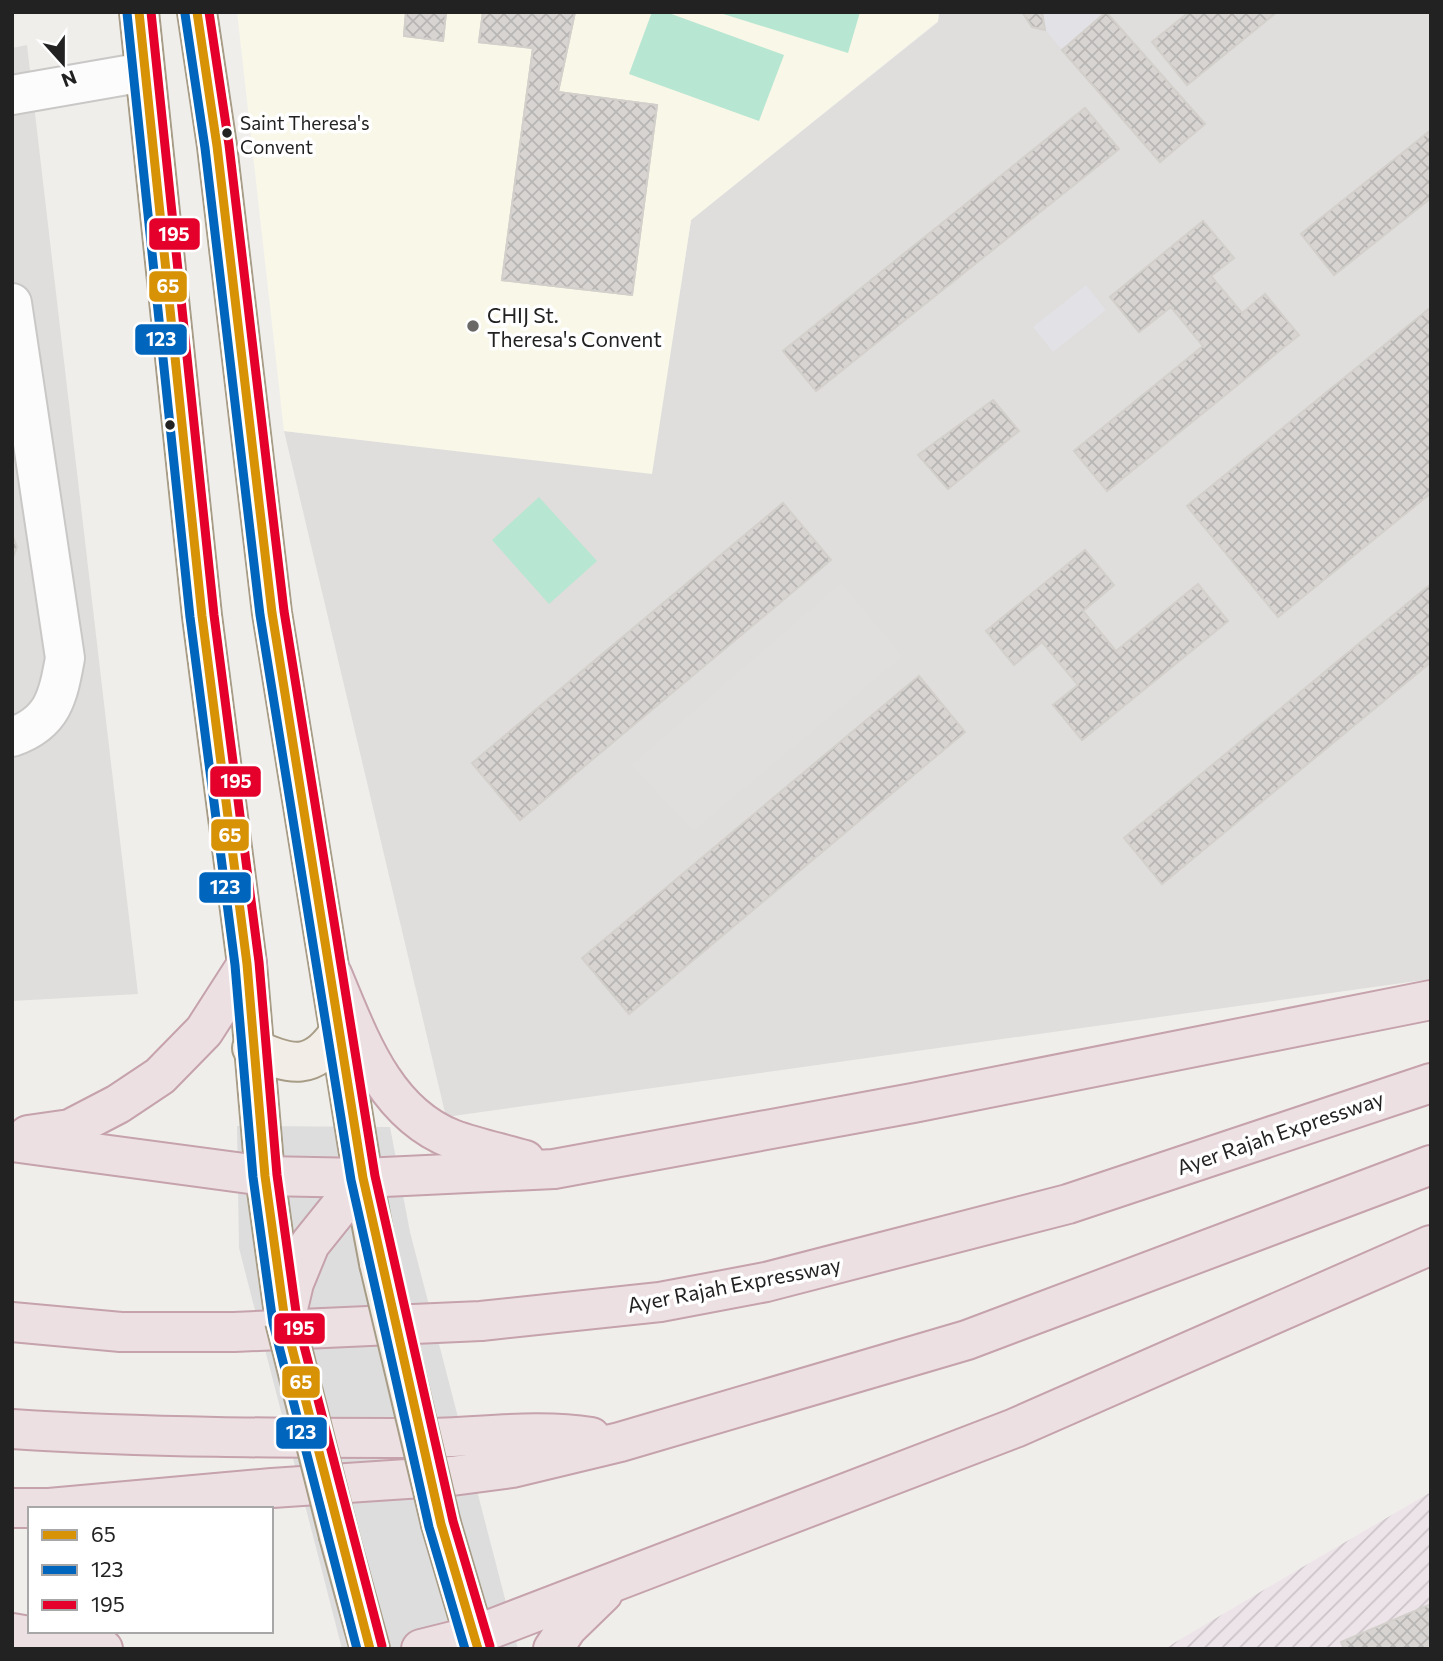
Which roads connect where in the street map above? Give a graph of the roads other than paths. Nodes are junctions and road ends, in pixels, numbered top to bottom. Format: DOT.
graph roads {
  1 [pos="139,12"];
  2 [pos="197,12"];
  3 [pos="144,72"];
  4 [pos="12,94"];
  5 [pos="12,303"];
  6 [pos="12,737"];
  7 [pos="247,964"];
  8 [pos="332,974"];
  9 [pos="1431,1000"];
  10 [pos="340,1031"];
  11 [pos="252,1048"];
  12 [pos="1431,1083"];
  13 [pos="12,1137"];
  14 [pos="12,1142"];
  15 [pos="1431,1165"];
  16 [pos="554,1169"];
  17 [pos="265,1175"];
  18 [pos="363,1178"];
  19 [pos="1431,1245"];
  20 [pos="286,1296"];
  21 [pos="12,1322"];
  22 [pos="12,1429"];
  23 [pos="620,1442"];
  24 [pos="60,1507"];
  25 [pos="615,1581"];
  26 [pos="12,1633"];
  27 [pos="476,1642"];
  28 [pos="103,1649"];
  29 [pos="370,1649"];
  30 [pos="421,1649"];
  31 [pos="553,1649"];
  1 -- 3 [label="main road"];
  2 -- 8 [label="main road"];
  3 -- 4 [label="lane"];
  3 -- 7 [label="main road"];
  5 -- 6 [label="lane"];
  7 -- 11 [label="main road"];
  7 -- 13 [label="highway"];
  8 -- 10 [label="main road"];
  8 -- 16 [label="highway"];
  9 -- 16 [label="highway"];
  10 -- 11 [label="main road"];
  10 -- 18 [label="main road"];
  11 -- 17 [label="main road"];
  12 -- 21 [label="highway, Ayer Rajah Expressway"];
  14 -- 17 [label="highway"];
  15 -- 23 [label="highway"];
  16 -- 18 [label="highway"];
  17 -- 18 [label="highway"];
  17 -- 20 [label="main road"];
  18 -- 20 [label="highway"];
  18 -- 27 [label="main road, bridge"];
  19 -- 25 [label="highway"];
  20 -- 29 [label="main road, bridge"];
  22 -- 23 [label="highway"];
  23 -- 24 [label="highway"];
  25 -- 27 [label="highway"];
  25 -- 31 [label="highway"];
  26 -- 28 [label="highway"];
  27 -- 30 [label="highway"];
}
